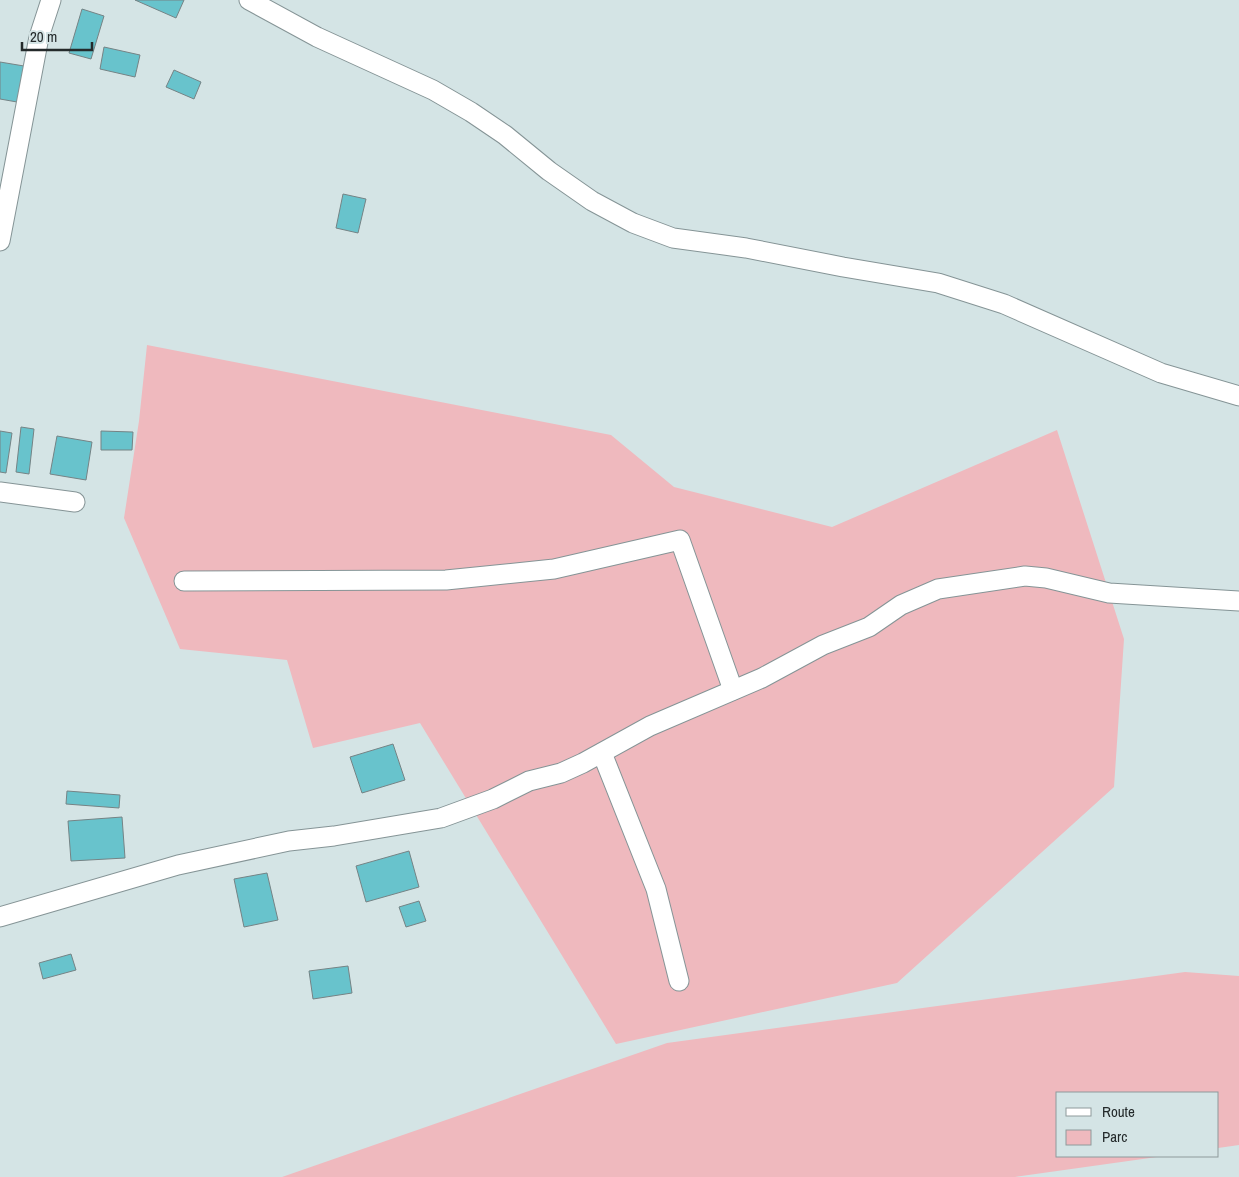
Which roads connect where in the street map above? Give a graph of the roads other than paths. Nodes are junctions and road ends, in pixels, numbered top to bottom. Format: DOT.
graph roads {
  1 [pos="51,0"];
  2 [pos="248,0"];
  3 [pos="0,241"];
  4 [pos="1239,396"];
  5 [pos="0,492"];
  6 [pos="75,502"];
  7 [pos="184,581"];
  8 [pos="1239,601"];
  9 [pos="733,690"];
  10 [pos="602,753"];
  11 [pos="0,918"];
  12 [pos="679,981"];
  1 -- 3 [label="street"];
  2 -- 4 [label="street"];
  5 -- 6 [label="street"];
  7 -- 9 [label="street"];
  8 -- 9 [label="street"];
  9 -- 10 [label="street"];
  10 -- 11 [label="street"];
  10 -- 12 [label="street"];
}
